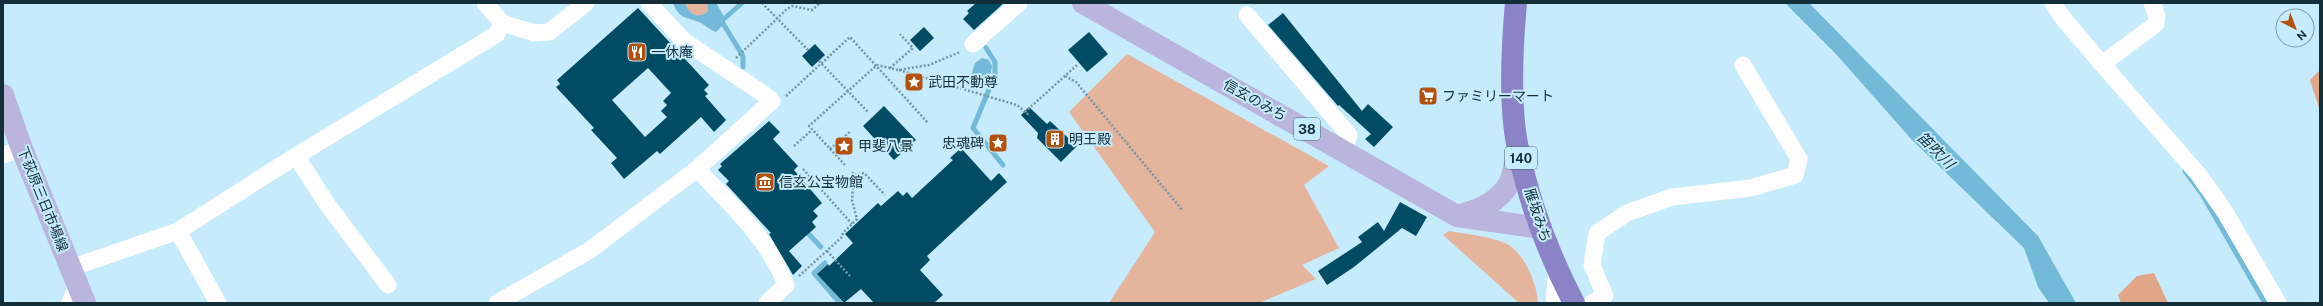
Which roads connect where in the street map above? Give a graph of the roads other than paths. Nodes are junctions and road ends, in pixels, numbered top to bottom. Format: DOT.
graph roads {
  1 [pos="486,3"];
  2 [pos="586,3"];
  3 [pos="649,3"];
  4 [pos="1019,3"];
  5 [pos="1083,3"];
  6 [pos="1516,3"];
  7 [pos="2053,3"];
  8 [pos="2152,3"];
  9 [pos="1247,15"];
  10 [pos="502,23"];
  11 [pos="973,44"];
  12 [pos="2102,64"];
  13 [pos="1743,65"];
  14 [pos="3,95"];
  15 [pos="1518,148"];
  16 [pos="1344,150"];
  17 [pos="12,152"];
  18 [pos="296,156"];
  19 [pos="698,169"];
  20 [pos="1457,216"];
  21 [pos="1541,228"];
  22 [pos="178,231"];
  23 [pos="1557,269"];
  24 [pos="388,285"];
  25 [pos="76,290"];
  26 [pos="218,303"];
  27 [pos="497,303"];
  28 [pos="767,303"];
  29 [pos="1554,303"];
  30 [pos="1574,303"];
  31 [pos="1592,303"];
  32 [pos="2278,303"];
  1 -- 10 [label="street"];
  2 -- 10 [label="street"];
  3 -- 19 [label="street"];
  4 -- 11 [label="street"];
  5 -- 16 [label="main road, 信玄のみち / 38"];
  6 -- 15 [label="highway, 雁坂みち / 140"];
  7 -- 12 [label="street"];
  8 -- 12 [label="street"];
  9 -- 16 [label="street"];
  10 -- 18 [label="street"];
  12 -- 32 [label="street"];
  13 -- 31 [label="street"];
  14 -- 17 [label="main road, 下荻原三日市場線"];
  15 -- 20 [label="main road"];
  15 -- 21 [label="highway, 雁坂みち / 140"];
  16 -- 20 [label="main road, 信玄のみち / 38"];
  17 -- 25 [label="main road, 下荻原三日市場線"];
  18 -- 22 [label="street"];
  18 -- 24 [label="street"];
  19 -- 27 [label="street"];
  19 -- 28 [label="street"];
  20 -- 21 [label="main road, 信玄のみち / 38"];
  21 -- 23 [label="highway, 雁坂みち / 140"];
  22 -- 25 [label="street"];
  22 -- 26 [label="street"];
  23 -- 29 [label="street"];
  23 -- 30 [label="highway, 雁坂みち / 140"];
}
